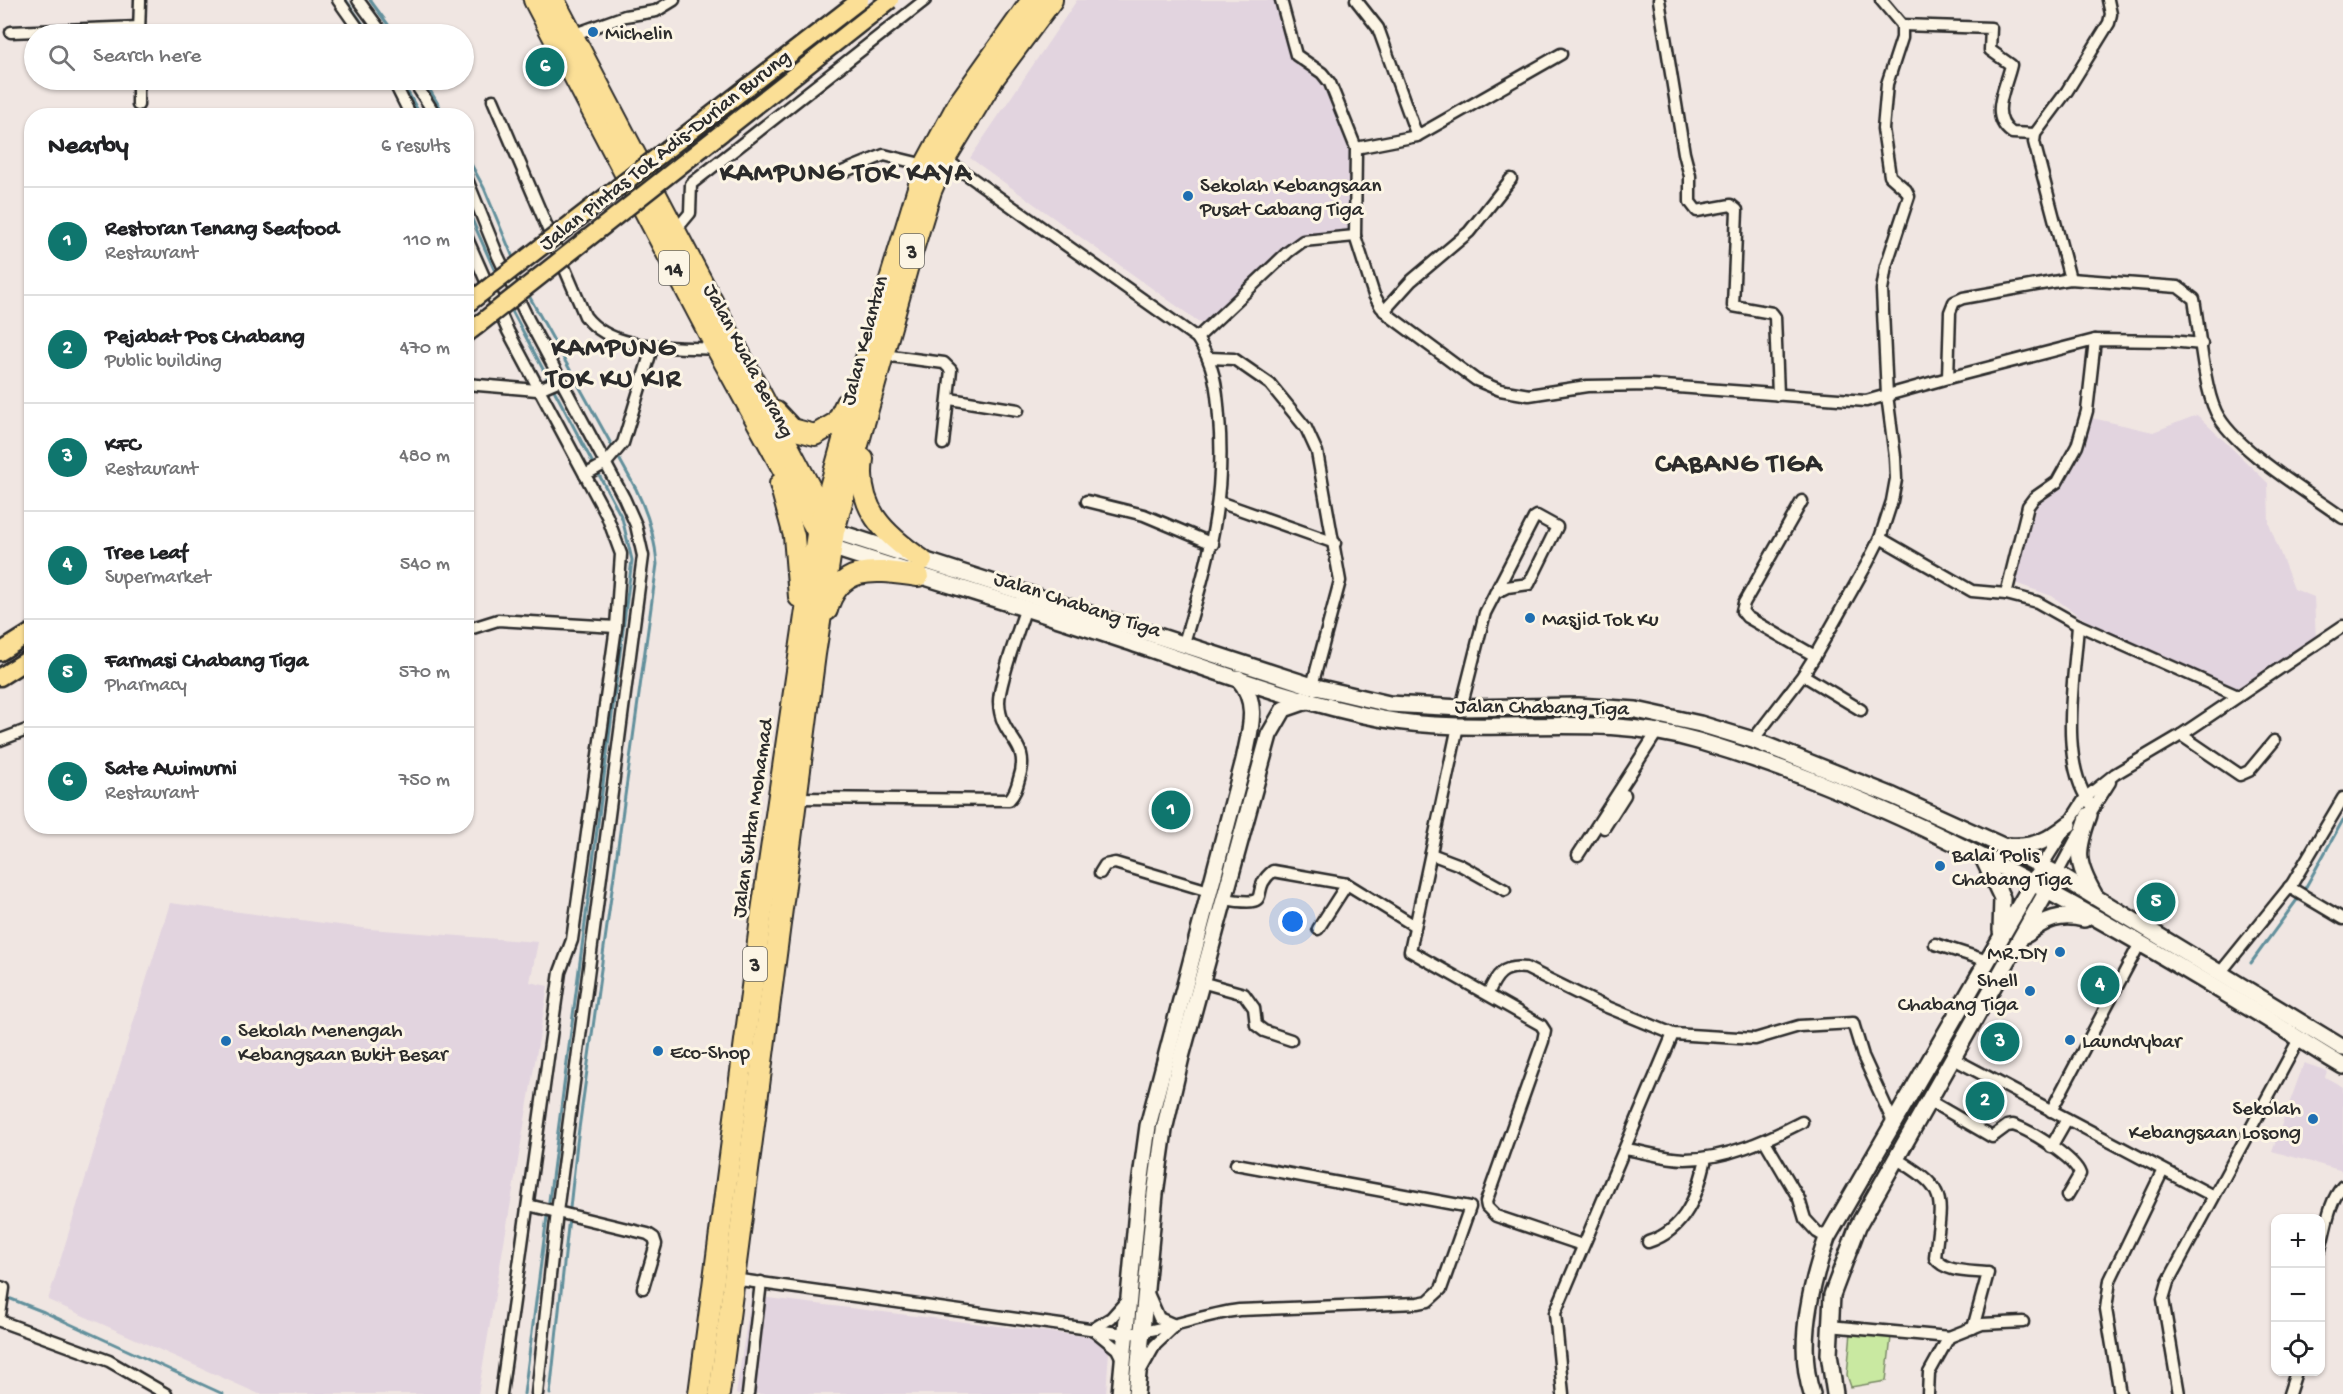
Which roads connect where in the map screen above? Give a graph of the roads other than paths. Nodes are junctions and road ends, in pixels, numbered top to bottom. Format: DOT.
graph roads {
  1 [pos="140,0"];
  2 [pos="338,0"];
  3 [pos="358,0"];
  4 [pos="534,0"];
  5 [pos="554,0"];
  6 [pos="674,0"];
  7 [pos="860,0"];
  8 [pos="890,0"];
  9 [pos="925,0"];
  10 [pos="1032,0"];
  11 [pos="1053,0"];
  12 [pos="1281,0"];
  13 [pos="1356,0"];
  14 [pos="1659,0"];
  15 [pos="1881,0"];
  16 [pos="2108,0"];
  17 [pos="139,24"];
  18 [pos="355,24"];
  19 [pos="376,24"];
  20 [pos="1902,25"];
  21 [pos="11,32"];
  22 [pos="24,32"];
  23 [pos="572,35"];
  24 [pos="1561,54"];
  25 [pos="138,90"];
  26 [pos="398,90"];
  27 [pos="419,90"];
  28 [pos="493,100"];
  29 [pos="138,105"];
  30 [pos="407,108"];
  31 [pos="431,108"];
  32 [pos="2035,134"];
  33 [pos="1418,136"];
  34 [pos="1356,148"];
  35 [pos="945,159"];
  36 [pos="925,165"];
  37 [pos="840,173"];
  38 [pos="1511,179"];
  39 [pos="474,197"];
  40 [pos="675,231"];
  41 [pos="1355,236"];
  42 [pos="474,254"];
  43 [pos="2070,279"];
  44 [pos="474,299"];
  45 [pos="1384,311"];
  46 [pos="474,327"];
  47 [pos="1197,338"];
  48 [pos="2095,340"];
  49 [pos="2202,344"];
  50 [pos="653,345"];
  51 [pos="717,349"];
  52 [pos="884,355"];
  53 [pos="1209,358"];
  54 [pos="863,368"];
  55 [pos="749,373"];
  56 [pos="1948,378"];
  57 [pos="474,384"];
  58 [pos="551,385"];
  59 [pos="1778,395"];
  60 [pos="1887,395"];
  61 [pos="950,399"];
  62 [pos="1017,410"];
  63 [pos="869,411"];
  64 [pos="767,442"];
  65 [pos="943,444"];
  66 [pos="595,470"];
  67 [pos="1087,501"];
  68 [pos="1802,501"];
  69 [pos="1219,502"];
  70 [pos="822,513"];
  71 [pos="2343,518"];
  72 [pos="827,537"];
  73 [pos="1880,538"];
  74 [pos="1335,543"];
  75 [pos="1213,544"];
  76 [pos="920,568"];
  77 [pos="1495,593"];
  78 [pos="2006,594"];
  79 [pos="1026,607"];
  80 [pos="2078,625"];
  81 [pos="2343,626"];
  82 [pos="616,627"];
  83 [pos="474,628"];
  84 [pos="24,637"];
  85 [pos="1184,643"];
  86 [pos="0,652"];
  87 [pos="815,654"];
  88 [pos="1815,656"];
  89 [pos="24,662"];
  90 [pos="796,674"];
  91 [pos="1803,675"];
  92 [pos="0,677"];
  93 [pos="1238,678"];
  94 [pos="1312,686"];
  95 [pos="2238,696"];
  96 [pos="1307,701"];
  97 [pos="1461,708"];
  98 [pos="1861,710"];
  99 [pos="1458,726"];
  100 [pos="24,731"];
  101 [pos="1660,733"];
  102 [pos="2181,735"];
  103 [pos="0,740"];
  104 [pos="1753,740"];
  105 [pos="2274,741"];
  106 [pos="2115,774"];
  107 [pos="796,798"];
  108 [pos="2085,798"];
  109 [pos="2343,798"];
  110 [pos="1231,809"];
  111 [pos="2091,811"];
  112 [pos="1247,813"];
  113 [pos="2069,824"];
  114 [pos="1604,828"];
  115 [pos="2003,846"];
  116 [pos="1431,854"];
  117 [pos="1578,855"];
  118 [pos="1983,858"];
  119 [pos="2042,866"];
  120 [pos="1100,873"];
  121 [pos="2056,874"];
  122 [pos="1347,884"];
  123 [pos="2032,884"];
  124 [pos="2289,887"];
  125 [pos="1505,890"];
  126 [pos="1209,891"];
  127 [pos="2047,892"];
  128 [pos="2096,898"];
  129 [pos="1224,899"];
  130 [pos="2343,919"];
  131 [pos="2099,922"];
  132 [pos="1415,926"];
  133 [pos="1318,929"];
  134 [pos="583,942"];
  135 [pos="2019,942"];
  136 [pos="1935,944"];
  137 [pos="2139,945"];
  138 [pos="1997,946"];
  139 [pos="1988,961"];
  140 [pos="2221,980"];
  141 [pos="1201,982"];
  142 [pos="1488,994"];
  143 [pos="2252,1001"];
  144 [pos="1673,1034"];
  145 [pos="2299,1040"];
  146 [pos="1291,1041"];
  147 [pos="2343,1048"];
  148 [pos="1952,1058"];
  149 [pos="2343,1066"];
  150 [pos="1928,1100"];
  151 [pos="2052,1111"];
  152 [pos="2067,1119"];
  153 [pos="1803,1122"];
  154 [pos="1893,1122"];
  155 [pos="1765,1141"];
  156 [pos="2052,1147"];
  157 [pos="1626,1149"];
  158 [pos="1706,1158"];
  159 [pos="1895,1158"];
  160 [pos="1236,1164"];
  161 [pos="2163,1170"];
  162 [pos="2343,1186"];
  163 [pos="2067,1196"];
  164 [pos="2213,1196"];
  165 [pos="528,1205"];
  166 [pos="558,1212"];
  167 [pos="2325,1229"];
  168 [pos="1827,1238"];
  169 [pos="1648,1242"];
  170 [pos="1582,1245"];
  171 [pos="733,1279"];
  172 [pos="760,1282"];
  173 [pos="0,1287"];
  174 [pos="643,1288"];
  175 [pos="1146,1288"];
  176 [pos="1129,1297"];
  177 [pos="0,1315"];
  178 [pos="0,1321"];
  179 [pos="2023,1322"];
  180 [pos="1175,1326"];
  181 [pos="1829,1326"];
  182 [pos="1973,1328"];
  183 [pos="1092,1329"];
  184 [pos="1142,1333"];
  185 [pos="1125,1334"];
  186 [pos="1949,1337"];
  187 [pos="1123,1361"];
  188 [pos="2294,1376"];
  189 [pos="1137,1386"];
  190 [pos="1808,1392"];
  191 [pos="165,1394"];
  192 [pos="501,1394"];
  193 [pos="537,1394"];
  194 [pos="699,1394"];
  195 [pos="719,1394"];
  196 [pos="748,1394"];
  197 [pos="1120,1394"];
  198 [pos="1563,1394"];
  199 [pos="1835,1394"];
  200 [pos="1928,1394"];
  201 [pos="2120,1394"];
  202 [pos="2180,1394"];
  203 [pos="2289,1394"];
  1 -- 17 [label="street"];
  2 -- 18 [label="street"];
  3 -- 19 [label="street"];
  4 -- 51 [label="highway, Jalan Kuala Berang / 14"];
  5 -- 23 [label="highway, Jalan Kuala Berang / 14"];
  6 -- 23 [label="street"];
  7 -- 44 [label="main road, Jalan Pintas Tok Adis-Durian Burung, bridge"];
  8 -- 46 [label="main road, Jalan Pintas Tok Adis-Durian Burung, bridge"];
  9 -- 40 [label="street"];
  10 -- 36 [label="highway, Jalan Kelantan / 3"];
  11 -- 35 [label="highway, Jalan Kelantan / 3"];
  12 -- 34 [label="street"];
  13 -- 33 [label="street"];
  14 -- 59 [label="street"];
  15 -- 20 [label="street"];
  16 -- 32 [label="street"];
  20 -- 32 [label="street"];
  20 -- 60 [label="street"];
  21 -- 22 [label="street"];
  23 -- 40 [label="highway, Jalan Kuala Berang / 14"];
  24 -- 33 [label="street"];
  25 -- 29 [label="street"];
  26 -- 30 [label="street"];
  27 -- 31 [label="street"];
  28 -- 50 [label="street"];
  32 -- 43 [label="street"];
  33 -- 34 [label="street"];
  34 -- 41 [label="street"];
  35 -- 47 [label="street"];
  35 -- 52 [label="highway, Jalan Kelantan / 3"];
  36 -- 37 [label="street"];
  36 -- 54 [label="highway, Jalan Kelantan / 3"];
  38 -- 45 [label="street"];
  39 -- 58 [label="street"];
  40 -- 55 [label="highway, Jalan Kuala Berang / 14"];
  41 -- 45 [label="street"];
  41 -- 47 [label="street"];
  42 -- 58 [label="street"];
  43 -- 49 [label="street"];
  43 -- 56 [label="street"];
  45 -- 59 [label="street"];
  47 -- 53 [label="street"];
  48 -- 49 [label="street"];
  48 -- 56 [label="street"];
  48 -- 78 [label="street"];
  49 -- 71 [label="street"];
  50 -- 51 [label="street"];
  50 -- 66 [label="street"];
  51 -- 64 [label="highway, Jalan Kuala Berang / 14"];
  52 -- 61 [label="street"];
  52 -- 63 [label="highway, Jalan Kelantan / 3"];
  53 -- 69 [label="street"];
  53 -- 74 [label="street"];
  54 -- 55 [label="highway"];
  54 -- 70 [label="highway, Jalan Kelantan / 3"];
  55 -- 70 [label="highway, Jalan Kuala Berang / 14"];
  56 -- 60 [label="street"];
  57 -- 58 [label="street"];
  58 -- 66 [label="street"];
  58 -- 66 [label="street"];
  59 -- 60 [label="street"];
  60 -- 73 [label="street"];
  61 -- 62 [label="street"];
  61 -- 65 [label="street"];
  63 -- 72 [label="highway, Jalan Kelantan / 3"];
  63 -- 76 [label="highway"];
  64 -- 72 [label="highway, Jalan Kuala Berang / 14"];
  64 -- 90 [label="highway"];
  66 -- 82 [label="street"];
  66 -- 134 [label="street"];
  67 -- 75 [label="street"];
  68 -- 88 [label="street"];
  69 -- 74 [label="street"];
  69 -- 75 [label="street"];
  70 -- 72 [label="highway, Jalan Kelantan / 3"];
  72 -- 76 [label="main road, Jalan Chabang Tiga"];
  72 -- 87 [label="highway, Jalan Sultan Mohamad / 3"];
  72 -- 90 [label="highway, Jalan Sultan Mohamad / 3"];
  73 -- 78 [label="street"];
  73 -- 88 [label="street"];
  74 -- 94 [label="street"];
  75 -- 85 [label="street"];
  76 -- 79 [label="main road, Jalan Chabang Tiga"];
  76 -- 85 [label="main road, Jalan Chabang Tiga"];
  76 -- 87 [label="highway"];
  77 -- 77 [label="street"];
  77 -- 97 [label="street"];
  78 -- 80 [label="street"];
  79 -- 93 [label="main road, Jalan Chabang Tiga"];
  79 -- 107 [label="street"];
  80 -- 95 [label="street"];
  80 -- 108 [label="street"];
  81 -- 95 [label="street"];
  82 -- 83 [label="street"];
  82 -- 134 [label="street"];
  84 -- 86 [label="main road"];
  85 -- 94 [label="main road, Jalan Chabang Tiga"];
  87 -- 107 [label="highway, Jalan Sultan Mohamad / 3"];
  88 -- 91 [label="street"];
  89 -- 92 [label="main road"];
  90 -- 194 [label="highway, Jalan Sultan Mohamad / 3"];
  91 -- 98 [label="street"];
  91 -- 104 [label="street"];
  93 -- 96 [label="main road, Jalan Chabang Tiga"];
  93 -- 110 [label="main road"];
  94 -- 97 [label="main road, Jalan Chabang Tiga"];
  95 -- 102 [label="street"];
  96 -- 99 [label="main road, Jalan Chabang Tiga"];
  96 -- 112 [label="main road"];
  97 -- 104 [label="main road, Jalan Chabang Tiga"];
  99 -- 101 [label="main road, Jalan Chabang Tiga"];
  99 -- 116 [label="street"];
  100 -- 103 [label="street"];
  101 -- 114 [label="street"];
  101 -- 117 [label="street"];
  101 -- 118 [label="main road, Jalan Chabang Tiga"];
  102 -- 105 [label="street"];
  102 -- 106 [label="street"];
  104 -- 115 [label="main road, Jalan Chabang Tiga"];
  106 -- 108 [label="street"];
  106 -- 111 [label="street"];
  107 -- 171 [label="highway, Jalan Sultan Mohamad / 3"];
  108 -- 111 [label="street"];
  108 -- 113 [label="street"];
  109 -- 124 [label="street"];
  110 -- 112 [label="main road"];
  110 -- 126 [label="main road"];
  111 -- 121 [label="street"];
  111 -- 128 [label="main road"];
  112 -- 129 [label="main road"];
  113 -- 115 [label="main road"];
  113 -- 119 [label="street"];
  115 -- 119 [label="main road, Jalan Chabang Tiga"];
  116 -- 125 [label="street"];
  116 -- 132 [label="street"];
  118 -- 123 [label="main road, Jalan Chabang Tiga"];
  118 -- 138 [label="main road"];
  119 -- 121 [label="main road, Jalan Chabang Tiga"];
  119 -- 123 [label="main road"];
  120 -- 126 [label="street"];
  121 -- 127 [label="main road"];
  121 -- 128 [label="main road, Jalan Chabang Tiga"];
  122 -- 129 [label="street"];
  122 -- 132 [label="street"];
  122 -- 133 [label="street"];
  123 -- 127 [label="main road, Jalan Chabang Tiga"];
  123 -- 138 [label="main road"];
  124 -- 130 [label="street"];
  124 -- 140 [label="street"];
  126 -- 176 [label="main road"];
  127 -- 131 [label="main road, Jalan Chabang Tiga"];
  127 -- 135 [label="main road"];
  128 -- 140 [label="main road, Jalan Chabang Tiga"];
  129 -- 141 [label="main road"];
  131 -- 135 [label="main road"];
  131 -- 137 [label="main road, Jalan Chabang Tiga"];
  132 -- 142 [label="street"];
  134 -- 165 [label="street"];
  134 -- 166 [label="street"];
  135 -- 148 [label="main road"];
  136 -- 139 [label="street"];
  137 -- 140 [label="main road, Jalan Chabang Tiga"];
  137 -- 151 [label="street"];
  138 -- 139 [label="main road"];
  139 -- 154 [label="main road"];
  140 -- 143 [label="main road, Jalan Chabang Tiga"];
  141 -- 146 [label="street"];
  141 -- 175 [label="main road"];
  142 -- 144 [label="street"];
  142 -- 170 [label="street"];
  143 -- 145 [label="main road, Jalan Chabang Tiga"];
  143 -- 147 [label="main road, Jalan Chabang Tiga"];
  144 -- 154 [label="street"];
  144 -- 157 [label="street"];
  145 -- 149 [label="main road, Jalan Chabang Tiga"];
  145 -- 164 [label="street"];
  148 -- 150 [label="main road"];
  148 -- 151 [label="street"];
  150 -- 156 [label="street"];
  150 -- 159 [label="main road"];
  151 -- 152 [label="street"];
  152 -- 156 [label="street"];
  152 -- 161 [label="street"];
  153 -- 155 [label="street"];
  154 -- 168 [label="main road"];
  155 -- 158 [label="street"];
  155 -- 168 [label="street"];
  156 -- 163 [label="street"];
  157 -- 158 [label="street"];
  157 -- 170 [label="street"];
  158 -- 169 [label="street"];
  159 -- 181 [label="main road"];
  159 -- 182 [label="street"];
  160 -- 180 [label="street"];
  161 -- 164 [label="street"];
  161 -- 201 [label="street"];
  162 -- 167 [label="street"];
  164 -- 202 [label="street"];
  165 -- 166 [label="street"];
  165 -- 192 [label="street"];
  166 -- 174 [label="street"];
  166 -- 193 [label="street"];
  168 -- 190 [label="main road"];
  170 -- 198 [label="street"];
  171 -- 172 [label="street"];
  171 -- 195 [label="highway, Jalan Sultan Mohamad / 3"];
  172 -- 183 [label="street"];
  172 -- 196 [label="street"];
  173 -- 177 [label="street"];
  175 -- 180 [label="street"];
  175 -- 184 [label="main road"];
  176 -- 183 [label="street"];
  176 -- 185 [label="main road"];
  178 -- 191 [label="street"];
  179 -- 182 [label="street"];
  180 -- 184 [label="street"];
  180 -- 189 [label="street"];
  181 -- 186 [label="street"];
  181 -- 199 [label="main road"];
  182 -- 186 [label="street"];
  183 -- 185 [label="street"];
  183 -- 187 [label="street"];
  184 -- 185 [label="street"];
  184 -- 189 [label="main road"];
  185 -- 187 [label="main road"];
  186 -- 200 [label="street"];
  187 -- 197 [label="main road"];
  188 -- 203 [label="street"];
}
